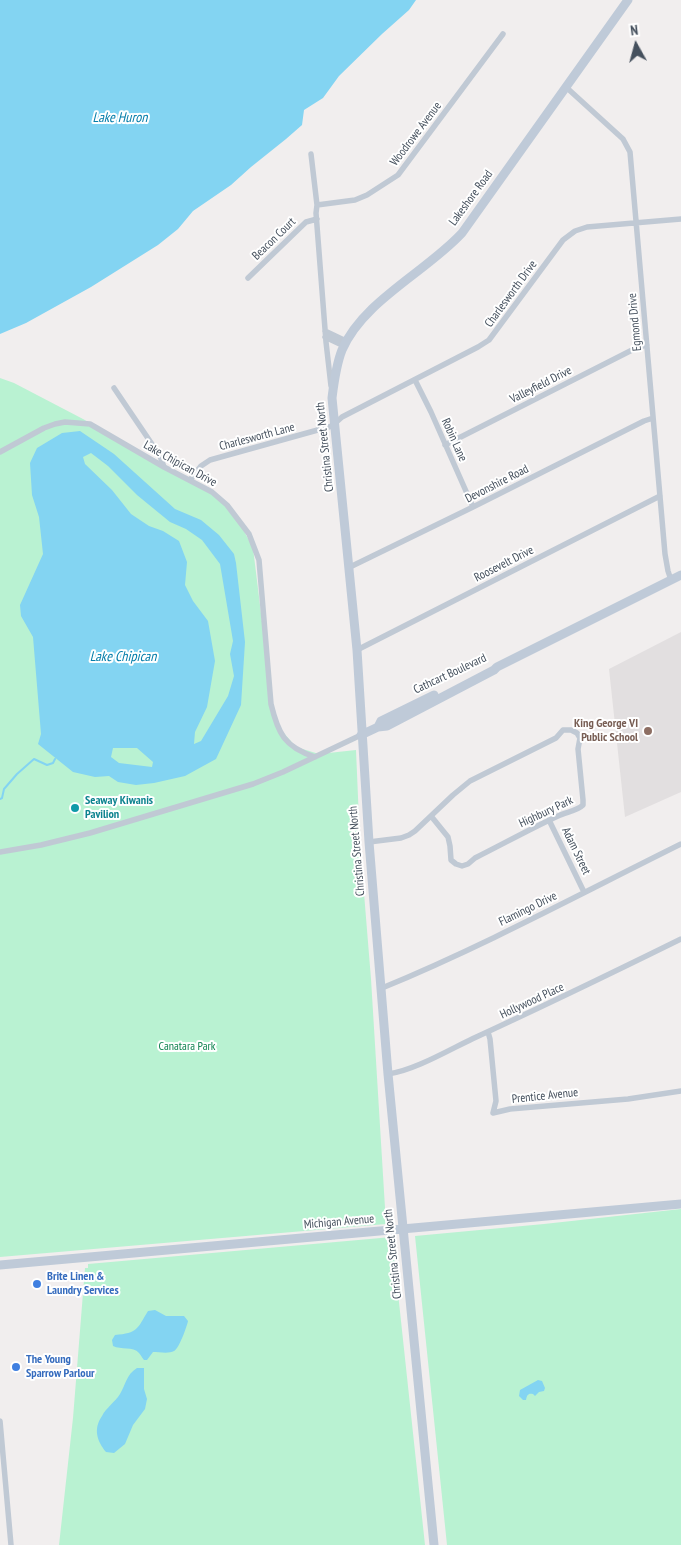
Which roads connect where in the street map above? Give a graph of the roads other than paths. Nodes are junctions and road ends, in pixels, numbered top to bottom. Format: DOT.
graph roads {
  1 [pos="628,0"];
  2 [pos="503,34"];
  3 [pos="567,88"];
  4 [pos="311,154"];
  5 [pos="317,205"];
  6 [pos="317,219"];
  7 [pos="681,219"];
  8 [pos="636,222"];
  9 [pos="248,278"];
  10 [pos="325,334"];
  11 [pos="345,344"];
  12 [pos="647,345"];
  13 [pos="415,380"];
  14 [pos="114,388"];
  15 [pos="332,398"];
  16 [pos="653,418"];
  17 [pos="335,423"];
  18 [pos="445,445"];
  19 [pos="0,452"];
  20 [pos="164,468"];
  21 [pos="190,480"];
  22 [pos="660,496"];
  23 [pos="473,508"];
  24 [pos="350,567"];
  25 [pos="681,575"];
  26 [pos="671,580"];
  27 [pos="357,650"];
  28 [pos="361,735"];
  29 [pos="315,757"];
  30 [pos="431,816"];
  31 [pos="550,820"];
  32 [pos="369,842"];
  33 [pos="681,844"];
  34 [pos="0,852"];
  35 [pos="584,892"];
  36 [pos="681,939"];
  37 [pos="382,988"];
  38 [pos="488,1032"];
  39 [pos="388,1074"];
  40 [pos="681,1091"];
  41 [pos="681,1204"];
  42 [pos="403,1229"];
  43 [pos="0,1265"];
  44 [pos="0,1421"];
  45 [pos="11,1545"];
  46 [pos="434,1545"];
  1 -- 3 [label="main road, Lakeshore Road"];
  2 -- 5 [label="street, Woodrowe Avenue"];
  3 -- 8 [label="street, Egmond Drive"];
  3 -- 11 [label="main road, Lakeshore Road"];
  4 -- 5 [label="street, Christina Street North"];
  5 -- 6 [label="street, Christina Street North"];
  6 -- 9 [label="street, Beacon Court"];
  6 -- 10 [label="street, Christina Street North"];
  7 -- 8 [label="street, Charlesworth Drive"];
  8 -- 12 [label="street, Egmond Drive"];
  8 -- 13 [label="street, Charlesworth Drive"];
  10 -- 11 [label="street"];
  10 -- 15 [label="street, Christina Street North"];
  11 -- 15 [label="main road, Lakeshore Road"];
  12 -- 16 [label="street, Egmond Drive"];
  12 -- 18 [label="street, Valleyfield Drive"];
  13 -- 17 [label="street, Charlesworth Drive"];
  13 -- 18 [label="street, Robin Lane"];
  14 -- 20 [label="street"];
  15 -- 17 [label="main road, Christina Street North"];
  16 -- 22 [label="street, Egmond Drive"];
  16 -- 23 [label="street, Devonshire Road"];
  17 -- 21 [label="street, Charlesworth Lane"];
  17 -- 24 [label="main road, Christina Street North"];
  18 -- 23 [label="street, Robin Lane"];
  19 -- 20 [label="street, Lake Chipican Drive"];
  20 -- 21 [label="street, Lake Chipican Drive"];
  21 -- 29 [label="street, Lake Chipican Drive"];
  22 -- 26 [label="street, Egmond Drive"];
  22 -- 27 [label="street, Roosevelt Drive"];
  23 -- 24 [label="street, Devonshire Road"];
  24 -- 27 [label="main road, Christina Street North"];
  25 -- 26 [label="main road, Cathcart Boulevard"];
  26 -- 28 [label="main road, Cathcart Boulevard"];
  27 -- 28 [label="main road, Christina Street North"];
  28 -- 29 [label="street"];
  28 -- 32 [label="main road, Christina Street North"];
  29 -- 34 [label="street"];
  30 -- 31 [label="street, Highbury Park"];
  30 -- 31 [label="street, Highbury Park"];
  30 -- 32 [label="street, Highbury Park"];
  31 -- 35 [label="street, Adam Street"];
  32 -- 37 [label="main road, Christina Street North"];
  33 -- 35 [label="street, Flamingo Drive"];
  35 -- 37 [label="street, Flamingo Drive"];
  36 -- 38 [label="street, Hollywood Place"];
  37 -- 39 [label="main road, Christina Street North"];
  38 -- 39 [label="street, Hollywood Place"];
  38 -- 40 [label="street, Prentice Avenue"];
  39 -- 42 [label="main road, Christina Street North"];
  41 -- 42 [label="main road, Michigan Avenue"];
  42 -- 43 [label="main road, Michigan Avenue"];
  42 -- 46 [label="main road, Christina Street North"];
  44 -- 45 [label="street"];
}
